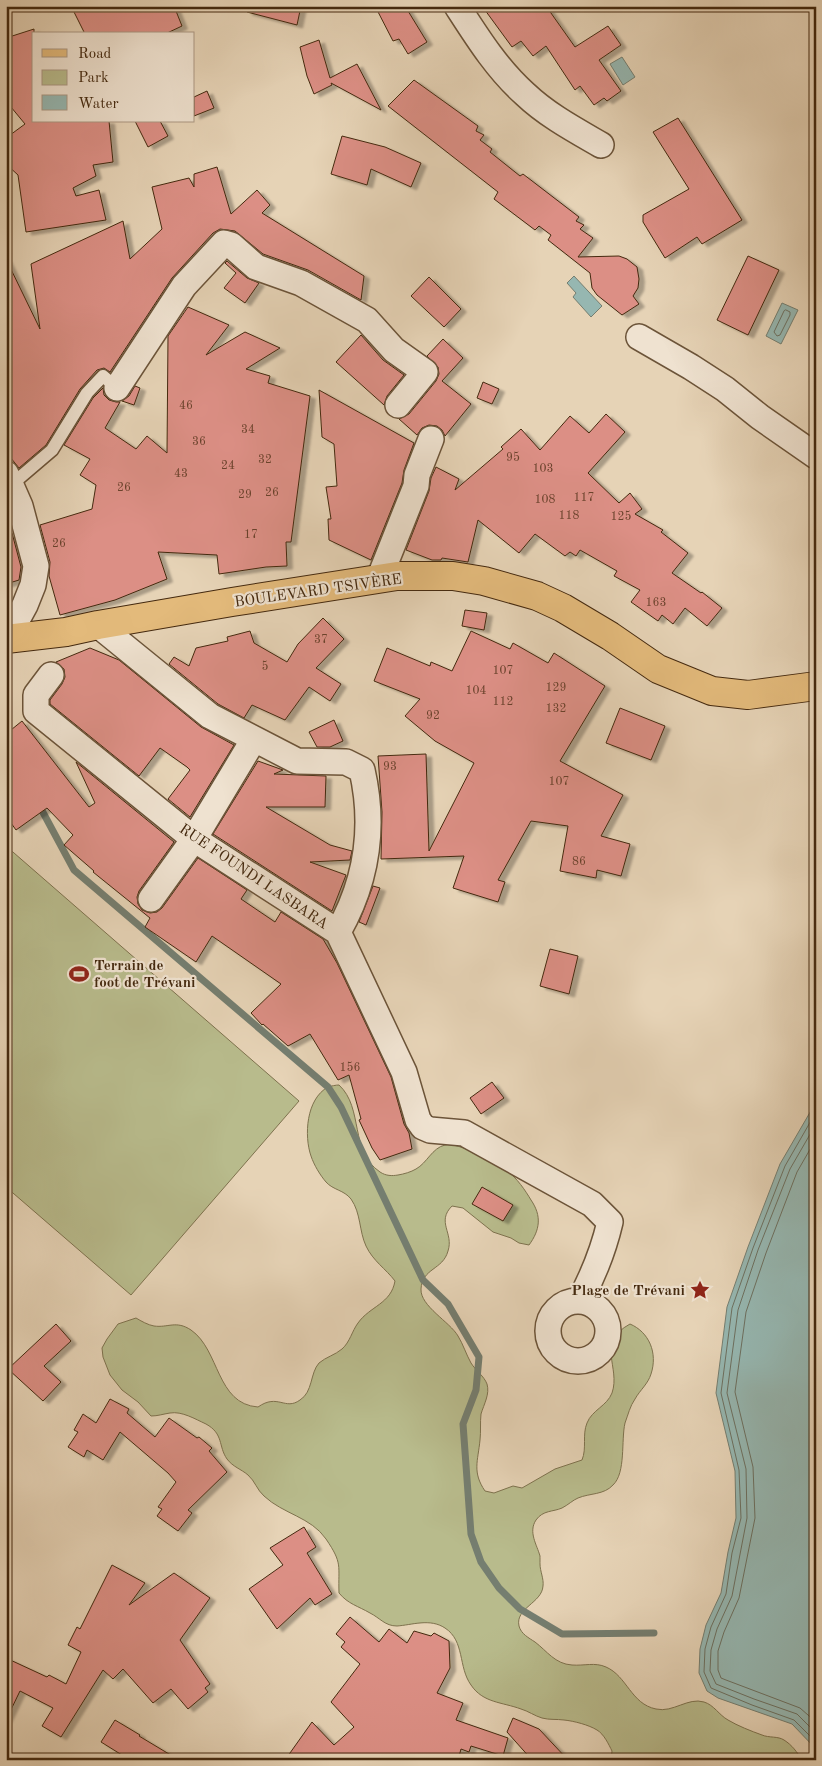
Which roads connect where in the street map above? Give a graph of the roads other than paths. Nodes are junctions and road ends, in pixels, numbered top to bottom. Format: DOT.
graph roads {
  1 [pos="457,6"];
  2 [pos="601,145"];
  3 [pos="639,337"];
  4 [pos="117,388"];
  5 [pos="398,405"];
  6 [pos="431,439"];
  7 [pos="816,456"];
  8 [pos="9,479"];
  9 [pos="379,579"];
  10 [pos="98,625"];
  11 [pos="7,640"];
  12 [pos="51,675"];
  13 [pos="816,686"];
  14 [pos="254,739"];
  15 [pos="194,839"];
  16 [pos="151,899"];
  17 [pos="338,932"];
  18 [pos="580,1300"];
  1 -- 2 [label="street"];
  3 -- 7 [label="street"];
  4 -- 5 [label="street"];
  4 -- 8 [label="lane"];
  6 -- 9 [label="street"];
  8 -- 11 [label="street"];
  9 -- 10 [label="main road, BOULEVARD TSIVÈRE"];
  9 -- 13 [label="main road, BOULEVARD TSIVÈRE"];
  10 -- 11 [label="main road, BOULEVARD TSIVÈRE"];
  10 -- 14 [label="street"];
  12 -- 15 [label="street, RUE FOUNDI LASBARA"];
  14 -- 15 [label="street"];
  14 -- 17 [label="street"];
  15 -- 16 [label="street"];
  15 -- 17 [label="street, RUE FOUNDI LASBARA"];
  17 -- 18 [label="street, RUE FOUNDI LASBARA"];
}
